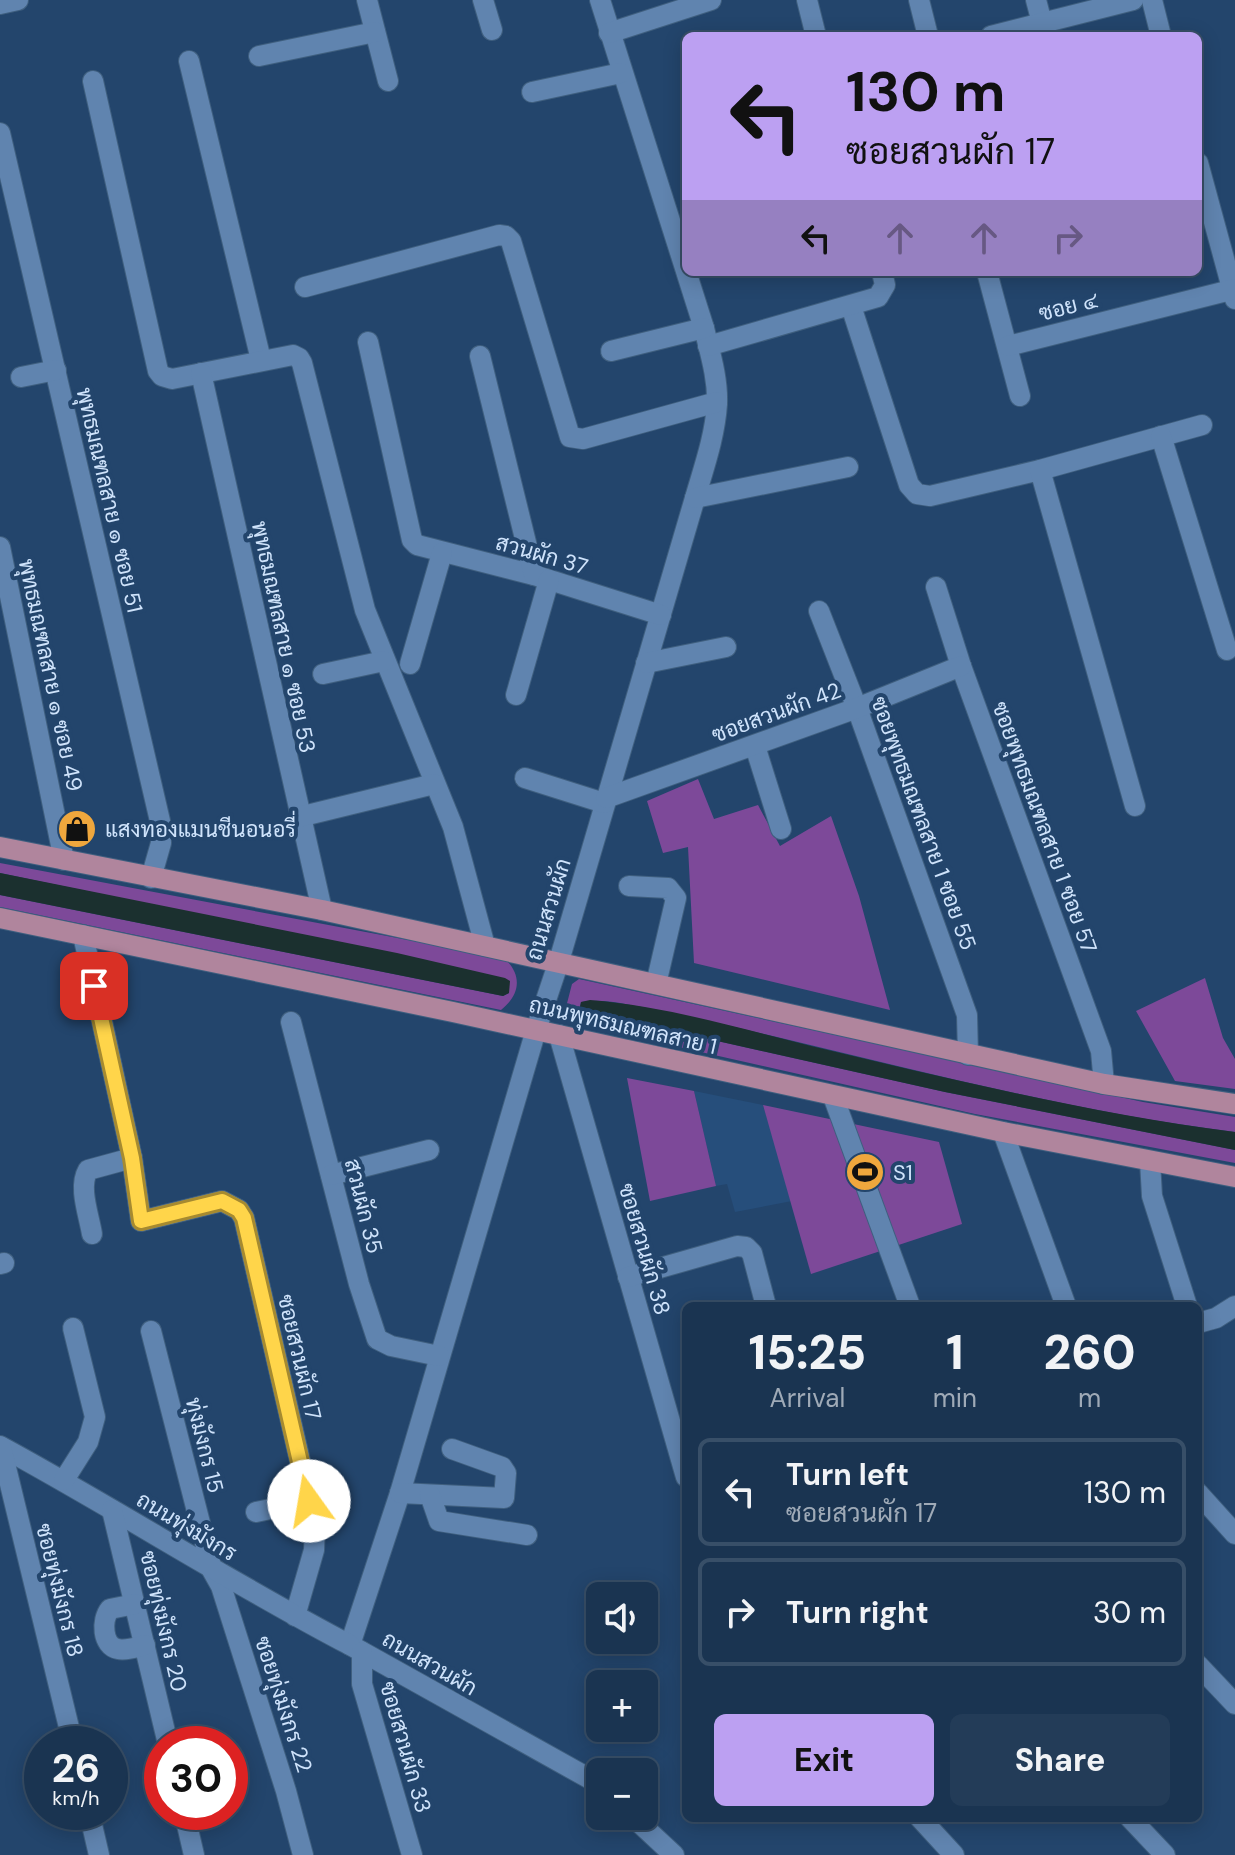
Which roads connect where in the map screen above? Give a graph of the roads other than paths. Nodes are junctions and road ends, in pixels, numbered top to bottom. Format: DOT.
graph roads {
  1 [pos="18,0"];
  2 [pos="367,0"];
  3 [pos="483,0"];
  4 [pos="600,0"];
  5 [pos="711,0"];
  6 [pos="807,0"];
  7 [pos="919,0"];
  8 [pos="1036,0"];
  9 [pos="1133,0"];
  10 [pos="1152,0"];
  11 [pos="0,4"];
  12 [pos="1042,23"];
  13 [pos="492,30"];
  14 [pos="375,32"];
  15 [pos="815,32"];
  16 [pos="927,32"];
  17 [pos="1007,32"];
  18 [pos="1160,32"];
  19 [pos="609,33"];
  20 [pos="259,56"];
  21 [pos="189,61"];
  22 [pos="621,73"];
  23 [pos="93,81"];
  24 [pos="388,81"];
  25 [pos="532,92"];
  26 [pos="0,133"];
  27 [pos="1204,199"];
  28 [pos="681,240"];
  29 [pos="690,276"];
  30 [pos="883,276"];
  31 [pos="988,276"];
  32 [pos="305,287"];
  33 [pos="1234,292"];
  34 [pos="851,306"];
  35 [pos="706,337"];
  36 [pos="368,342"];
  37 [pos="1008,346"];
  38 [pos="611,351"];
  39 [pos="480,356"];
  40 [pos="261,360"];
  41 [pos="56,370"];
  42 [pos="201,373"];
  43 [pos="21,377"];
  44 [pos="1020,396"];
  45 [pos="717,402"];
  46 [pos="1202,425"];
  47 [pos="1161,436"];
  48 [pos="848,467"];
  49 [pos="1040,470"];
  50 [pos="695,498"];
  51 [pos="0,547"];
  52 [pos="442,553"];
  53 [pos="542,578"];
  54 [pos="936,587"];
  55 [pos="819,611"];
  56 [pos="661,615"];
  57 [pos="726,647"];
  58 [pos="1227,650"];
  59 [pos="384,661"];
  60 [pos="646,663"];
  61 [pos="410,664"];
  62 [pos="961,666"];
  63 [pos="323,674"];
  64 [pos="516,695"];
  65 [pos="857,708"];
  66 [pos="755,746"];
  67 [pos="525,778"];
  68 [pos="434,784"];
  69 [pos="605,800"];
  70 [pos="1135,806"];
  71 [pos="299,817"];
  72 [pos="781,829"];
  73 [pos="0,847"];
  74 [pos="64,860"];
  75 [pos="151,878"];
  76 [pos="629,886"];
  77 [pos="322,910"];
  78 [pos="0,918"];
  79 [pos="83,935"];
  80 [pos="485,946"];
  81 [pos="557,967"];
  82 [pos="656,984"];
  83 [pos="291,1022"];
  84 [pos="538,1022"];
  85 [pos="559,1035"];
  86 [pos="968,1055"];
  87 [pos="1104,1084"];
  88 [pos="833,1096"];
  89 [pos="1235,1104"];
  90 [pos="1003,1132"];
  91 [pos="429,1150"];
  92 [pos="132,1158"];
  93 [pos="1150,1161"];
  94 [pos="331,1175"];
  95 [pos="1235,1177"];
  96 [pos="92,1234"];
  97 [pos="628,1277"];
  98 [pos="765,1302"];
  99 [pos="909,1302"];
  100 [pos="1065,1302"];
  101 [pos="1186,1302"];
  102 [pos="1235,1306"];
  103 [pos="1202,1322"];
  104 [pos="73,1328"];
  105 [pos="151,1331"];
  106 [pos="439,1356"];
  107 [pos="0,1447"];
  108 [pos="452,1449"];
  109 [pos="682,1463"];
  110 [pos="64,1480"];
  111 [pos="400,1493"];
  112 [pos="430,1495"];
  113 [pos="1202,1497"];
  114 [pos="309,1501"];
  115 [pos="112,1510"];
  116 [pos="256,1512"];
  117 [pos="1235,1534"];
  118 [pos="527,1535"];
  119 [pos="212,1570"];
  120 [pos="135,1604"];
  121 [pos="295,1616"];
  122 [pos="145,1645"];
  123 [pos="356,1648"];
  124 [pos="1202,1669"];
  125 [pos="1235,1704"];
  126 [pos="69,1726"];
  127 [pos="164,1726"];
  128 [pos="586,1777"];
  129 [pos="924,1822"];
  130 [pos="1134,1822"];
  131 [pos="93,1830"];
  132 [pos="188,1830"];
  133 [pos="647,1830"];
  134 [pos="99,1855"];
  135 [pos="194,1855"];
  136 [pos="303,1855"];
  137 [pos="412,1855"];
  138 [pos="674,1855"];
  139 [pos="954,1855"];
  140 [pos="1165,1855"];
  1 -- 11 [label="street"];
  2 -- 14 [label="street"];
  3 -- 13 [label="street"];
  4 -- 19 [label="street, ถนนสวนผัก"];
  5 -- 19 [label="street"];
  6 -- 15 [label="street"];
  7 -- 16 [label="street"];
  8 -- 12 [label="street"];
  9 -- 12 [label="street"];
  10 -- 18 [label="street"];
  12 -- 17 [label="street"];
  14 -- 20 [label="street"];
  14 -- 24 [label="street"];
  19 -- 22 [label="street, ถนนสวนผัก"];
  21 -- 40 [label="street"];
  22 -- 25 [label="street"];
  22 -- 28 [label="street, ถนนสวนผัก"];
  23 -- 42 [label="street"];
  26 -- 41 [label="street, พุทธมณฑลสาย ๑ ซอย 51"];
  27 -- 33 [label="street"];
  29 -- 35 [label="street, ถนนสวนผัก"];
  30 -- 34 [label="street"];
  31 -- 37 [label="street"];
  32 -- 45 [label="street"];
  33 -- 37 [label="street, ซอย ๔"];
  34 -- 35 [label="street"];
  34 -- 49 [label="street"];
  35 -- 38 [label="street"];
  35 -- 45 [label="street, ถนนสวนผัก"];
  36 -- 52 [label="street, สวนผัก 37"];
  37 -- 44 [label="street"];
  39 -- 53 [label="street"];
  40 -- 42 [label="street"];
  40 -- 59 [label="street"];
  41 -- 43 [label="street"];
  41 -- 75 [label="street, พุทธมณฑลสาย ๑ ซอย 51"];
  42 -- 71 [label="street, พุทธมณฑลสาย ๑ ซอย 53"];
  45 -- 50 [label="street, ถนนสวนผัก"];
  46 -- 47 [label="street"];
  47 -- 49 [label="street"];
  47 -- 58 [label="street"];
  48 -- 50 [label="street"];
  49 -- 70 [label="street"];
  50 -- 56 [label="street, ถนนสวนผัก"];
  51 -- 74 [label="street, พุทธมณฑลสาย ๑ ซอย 49"];
  52 -- 53 [label="street, สวนผัก 37"];
  52 -- 61 [label="street"];
  53 -- 56 [label="street, สวนผัก 37"];
  53 -- 64 [label="street"];
  54 -- 62 [label="street, ซอยพุทธมณฑลสาย 1 ซอย 57"];
  55 -- 65 [label="street, ซอยพุทธมณฑลสาย 1 ซอย 55"];
  56 -- 60 [label="street, ถนนสวนผัก"];
  57 -- 60 [label="street"];
  59 -- 63 [label="street"];
  59 -- 68 [label="street"];
  60 -- 69 [label="street, ถนนสวนผัก"];
  62 -- 65 [label="street, ซอยสวนผัก 42"];
  62 -- 87 [label="street, ซอยพุทธมณฑลสาย 1 ซอย 57"];
  65 -- 66 [label="street, ซอยสวนผัก 42"];
  65 -- 86 [label="street, ซอยพุทธมณฑลสาย 1 ซอย 55"];
  66 -- 69 [label="street, ซอยสวนผัก 42"];
  66 -- 72 [label="street"];
  67 -- 69 [label="street"];
  68 -- 71 [label="street"];
  68 -- 80 [label="street"];
  69 -- 81 [label="street, ถนนสวนผัก"];
  71 -- 77 [label="street, พุทธมณฑลสาย ๑ ซอย 53"];
  73 -- 74 [label="main road"];
  74 -- 75 [label="main road"];
  75 -- 77 [label="main road"];
  76 -- 82 [label="street"];
  77 -- 80 [label="main road"];
  78 -- 79 [label="main road, ถนนพุทธมณฑลสาย 1"];
  79 -- 84 [label="main road, ถนนพุทธมณฑลสาย 1"];
  79 -- 92 [label="street"];
  80 -- 81 [label="main road"];
  81 -- 82 [label="main road"];
  81 -- 84 [label="street, ถนนสวนผัก"];
  82 -- 86 [label="main road"];
  83 -- 94 [label="street, สวนผัก 35"];
  84 -- 85 [label="main road, ถนนพุทธมณฑลสาย 1"];
  84 -- 106 [label="street, ถนนสวนผัก"];
  85 -- 88 [label="main road, ถนนพุทธมณฑลสาย 1"];
  85 -- 97 [label="street, ซอยสวนผัก 38"];
  86 -- 87 [label="main road"];
  87 -- 89 [label="main road"];
  88 -- 90 [label="main road, ถนนพุทธมณฑลสาย 1"];
  88 -- 99 [label="street"];
  90 -- 93 [label="main road, ถนนพุทธมณฑลสาย 1"];
  90 -- 100 [label="street"];
  91 -- 94 [label="street"];
  92 -- 96 [label="street"];
  92 -- 114 [label="street, ซอยสวนผัก 17"];
  93 -- 95 [label="main road, ถนนพุทธมณฑลสาย 1"];
  93 -- 101 [label="street"];
  94 -- 106 [label="street, สวนผัก 35"];
  97 -- 98 [label="street"];
  97 -- 109 [label="street, ซอยสวนผัก 38"];
  102 -- 103 [label="street"];
  104 -- 110 [label="street"];
  105 -- 119 [label="street, ทุ่งมังกร 15"];
  106 -- 111 [label="street, ถนนสวนผัก"];
  107 -- 110 [label="street, ถนนทุ่งมังกร"];
  107 -- 126 [label="street, ซอยทุ่งมังกร 18"];
  108 -- 112 [label="street"];
  110 -- 115 [label="street, ถนนทุ่งมังกร"];
  111 -- 112 [label="street"];
  111 -- 123 [label="street, ถนนสวนผัก"];
  112 -- 118 [label="street"];
  113 -- 117 [label="street"];
  114 -- 116 [label="street"];
  114 -- 121 [label="street, ซอยสวนผัก 17"];
  115 -- 119 [label="street, ถนนทุ่งมังกร"];
  115 -- 120 [label="street, ซอยทุ่งมังกร 20"];
  119 -- 121 [label="street, ถนนทุ่งมังกร"];
  119 -- 136 [label="street, ซอยทุ่งมังกร 22"];
  120 -- 122 [label="street, ซอยทุ่งมังกร 20"];
  120 -- 122 [label="street"];
  121 -- 123 [label="street, ถนนทุ่งมังกร"];
  122 -- 127 [label="street, ซอยทุ่งมังกร 20"];
  123 -- 128 [label="street, ถนนสวนผัก"];
  123 -- 137 [label="street, ซอยสวนผัก 33"];
  124 -- 125 [label="street"];
  129 -- 139 [label="street"];
  130 -- 140 [label="street"];
  131 -- 134 [label="street"];
  132 -- 135 [label="street"];
  133 -- 138 [label="street"];
}
